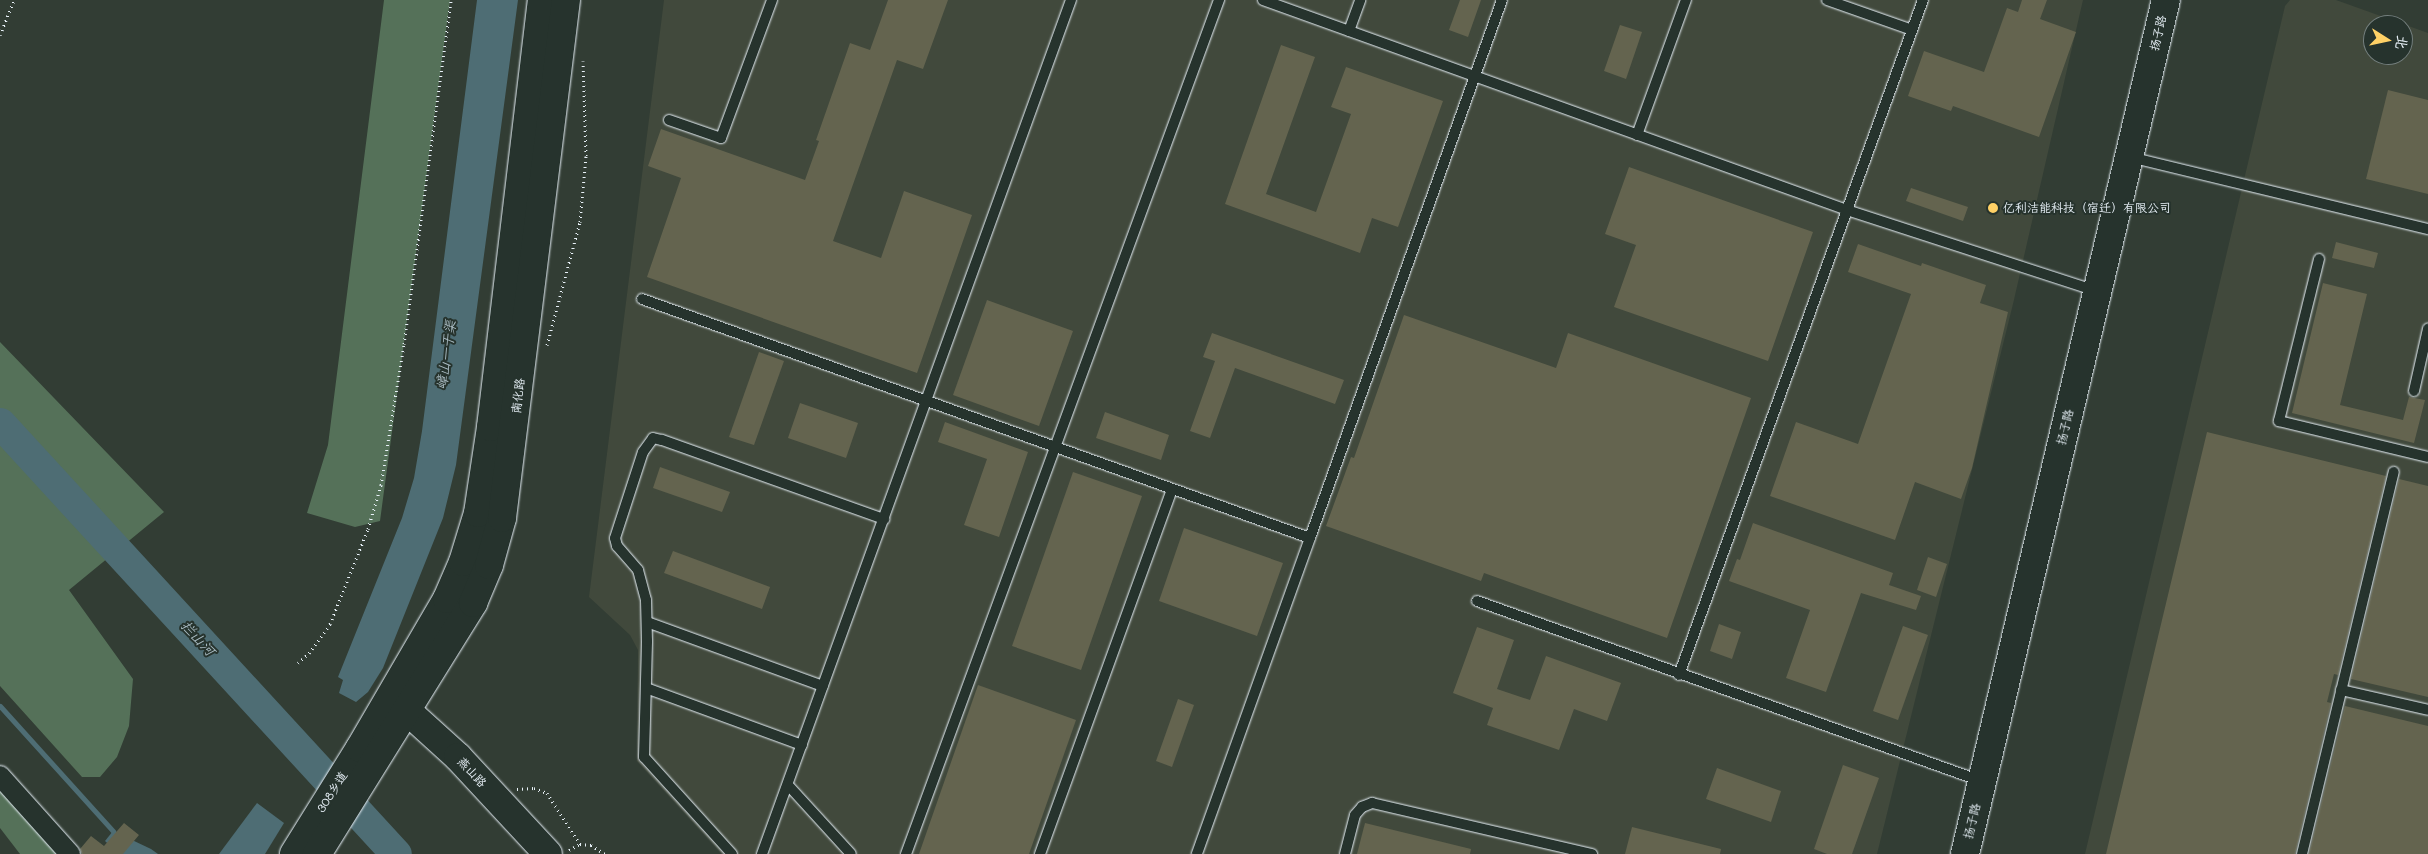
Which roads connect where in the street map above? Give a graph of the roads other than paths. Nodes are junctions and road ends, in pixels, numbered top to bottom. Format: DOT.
graph roads {
  1 [pos="542,0"];
  2 [pos="566,0"];
  3 [pos="772,0"];
  4 [pos="1071,0"];
  5 [pos="1219,0"];
  6 [pos="1262,0"];
  7 [pos="1360,0"];
  8 [pos="1502,0"];
  9 [pos="1686,0"];
  10 [pos="1827,0"];
  11 [pos="1923,0"];
  12 [pos="2166,0"];
  13 [pos="1912,30"];
  14 [pos="1349,31"];
  15 [pos="1475,76"];
  16 [pos="669,120"];
  17 [pos="1637,135"];
  18 [pos="2129,157"];
  19 [pos="1847,210"];
  20 [pos="2428,229"];
  21 [pos="2319,259"];
  22 [pos="2097,291"];
  23 [pos="642,299"];
  24 [pos="2428,329"];
  25 [pos="2414,391"];
  26 [pos="926,401"];
  27 [pos="1056,447"];
  28 [pos="2428,457"];
  29 [pos="2394,472"];
  30 [pos="1172,489"];
  31 [pos="884,518"];
  32 [pos="1310,538"];
  33 [pos="1476,601"];
  34 [pos="648,622"];
  35 [pos="1679,675"];
  36 [pos="824,686"];
  37 [pos="646,688"];
  38 [pos="2341,690"];
  39 [pos="399,703"];
  40 [pos="2428,710"];
  41 [pos="802,745"];
  42 [pos="367,755"];
  43 [pos="0,776"];
  44 [pos="1982,781"];
  45 [pos="788,785"];
  46 [pos="309,849"];
  47 [pos="70,854"];
  48 [pos="548,854"];
  49 [pos="732,854"];
  50 [pos="762,854"];
  51 [pos="851,854"];
  52 [pos="906,854"];
  53 [pos="1040,854"];
  54 [pos="1197,854"];
  55 [pos="1345,854"];
  56 [pos="1592,854"];
  57 [pos="1965,854"];
  58 [pos="2302,854"];
  1 -- 39 [label="main road, 南化路"];
  2 -- 39 [label="main road, 南化路"];
  3 -- 16 [label="lane"];
  4 -- 26 [label="lane"];
  5 -- 27 [label="lane"];
  6 -- 14 [label="lane"];
  7 -- 14 [label="lane"];
  8 -- 15 [label="lane"];
  9 -- 17 [label="lane"];
  10 -- 13 [label="lane"];
  11 -- 13 [label="lane"];
  12 -- 18 [label="main road, 扬子路"];
  13 -- 19 [label="lane"];
  14 -- 15 [label="lane"];
  15 -- 17 [label="lane"];
  15 -- 32 [label="lane"];
  17 -- 19 [label="lane"];
  18 -- 20 [label="lane"];
  18 -- 22 [label="main road, 扬子路"];
  19 -- 22 [label="lane"];
  19 -- 35 [label="lane"];
  21 -- 28 [label="lane"];
  22 -- 44 [label="main road, 扬子路"];
  23 -- 26 [label="lane"];
  24 -- 25 [label="lane"];
  26 -- 27 [label="lane"];
  26 -- 31 [label="lane"];
  27 -- 30 [label="lane"];
  27 -- 52 [label="lane"];
  29 -- 38 [label="lane"];
  30 -- 32 [label="lane"];
  30 -- 53 [label="lane"];
  31 -- 34 [label="lane"];
  31 -- 36 [label="lane"];
  32 -- 54 [label="lane"];
  33 -- 35 [label="lane"];
  34 -- 36 [label="lane"];
  34 -- 37 [label="lane"];
  35 -- 44 [label="lane"];
  36 -- 41 [label="lane"];
  37 -- 41 [label="lane"];
  37 -- 49 [label="lane"];
  38 -- 40 [label="lane"];
  38 -- 58 [label="lane"];
  39 -- 42 [label="main road, 南化路"];
  39 -- 48 [label="main road, 燕山路"];
  41 -- 45 [label="lane"];
  42 -- 46 [label="main road, 308乡道"];
  43 -- 47 [label="street"];
  44 -- 57 [label="main road, 扬子路"];
  45 -- 50 [label="lane"];
  45 -- 51 [label="lane"];
  55 -- 56 [label="lane"];
}
